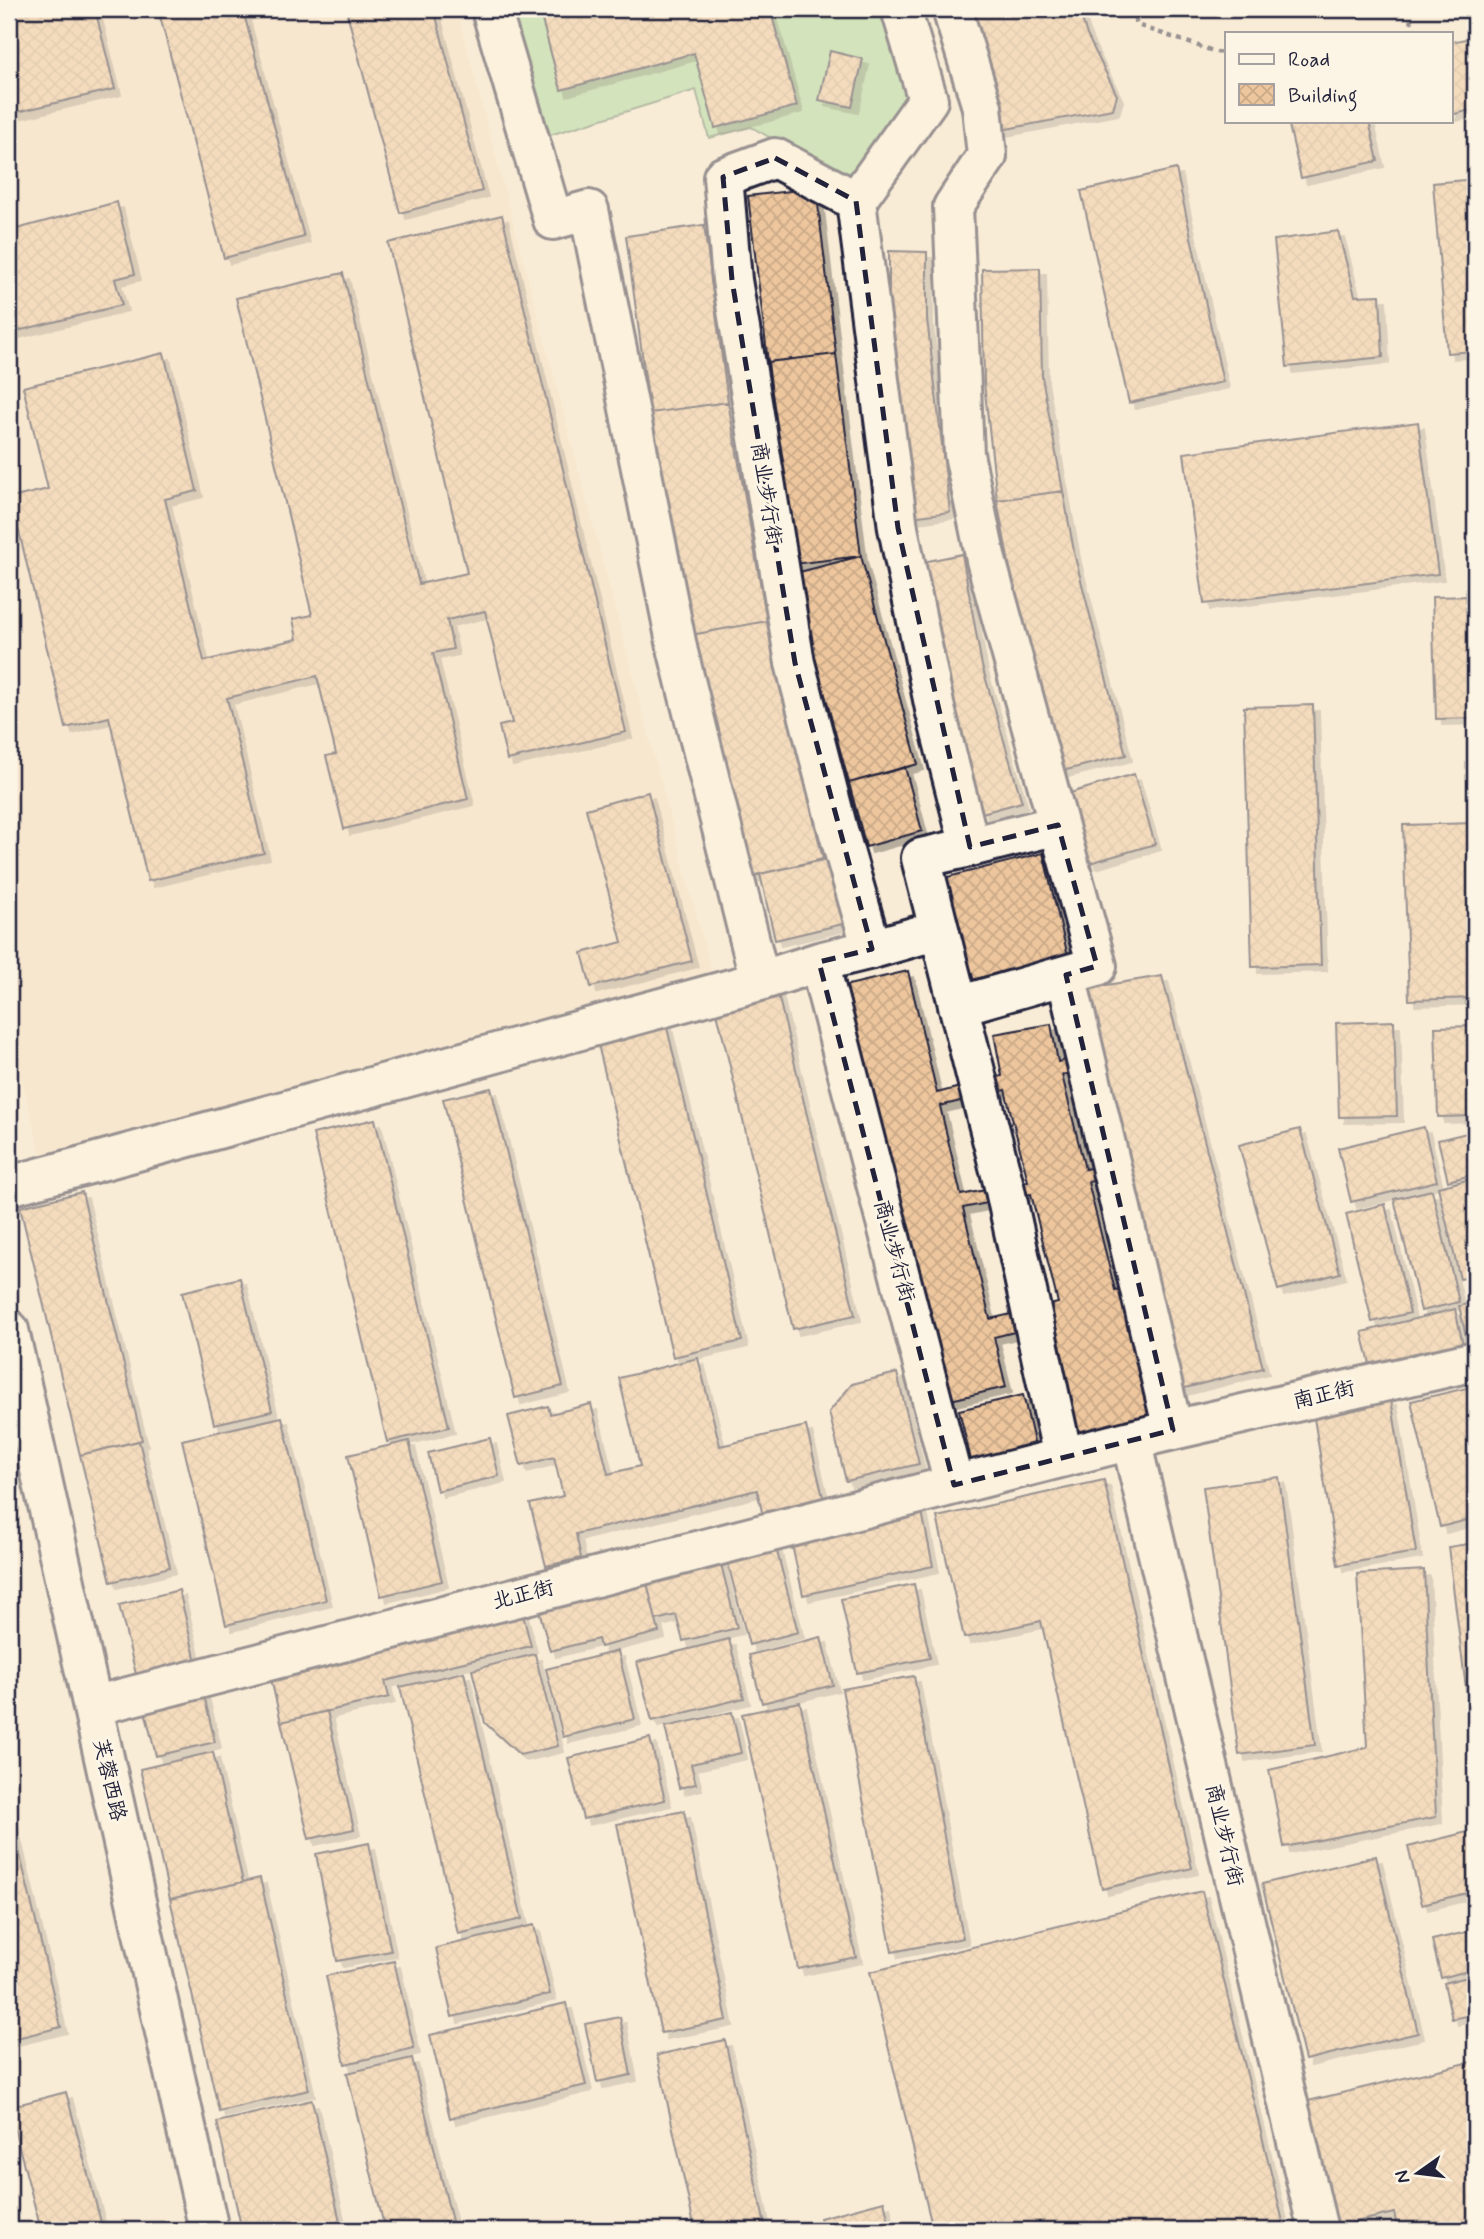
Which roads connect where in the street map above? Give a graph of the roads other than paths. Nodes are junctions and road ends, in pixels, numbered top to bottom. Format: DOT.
graph roads {
  1 [pos="491,9"];
  2 [pos="901,9"];
  3 [pos="952,9"];
  4 [pos="856,201"];
  5 [pos="1058,825"];
  6 [pos="970,847"];
  7 [pos="938,930"];
  8 [pos="872,949"];
  9 [pos="819,962"];
  10 [pos="1066,975"];
  11 [pos="760,981"];
  12 [pos="958,1006"];
  13 [pos="9,1186"];
  14 [pos="9,1330"];
  15 [pos="1475,1361"];
  16 [pos="1173,1430"];
  17 [pos="1131,1440"];
  18 [pos="1063,1457"];
  19 [pos="954,1485"];
  20 [pos="93,1706"];
  21 [pos="209,2230"];
  22 [pos="1318,2230"];
  1 -- 11 [label="street"];
  2 -- 4 [label="street"];
  3 -- 5 [label="street"];
  4 -- 6 [label="street"];
  4 -- 8 [label="street, 商业步行街"];
  5 -- 6 [label="street"];
  5 -- 10 [label="street"];
  6 -- 7 [label="street"];
  7 -- 8 [label="street"];
  7 -- 12 [label="street"];
  8 -- 9 [label="street"];
  9 -- 11 [label="street"];
  9 -- 19 [label="street, 商业步行街"];
  10 -- 12 [label="street"];
  10 -- 16 [label="street"];
  11 -- 13 [label="street"];
  12 -- 18 [label="street"];
  14 -- 20 [label="street, 芙蓉西路"];
  15 -- 16 [label="street, 南正街"];
  16 -- 17 [label="street"];
  17 -- 18 [label="street"];
  17 -- 22 [label="street, 商业步行街"];
  18 -- 19 [label="street"];
  19 -- 20 [label="street, 北正街"];
  20 -- 21 [label="street, 芙蓉西路"];
}
